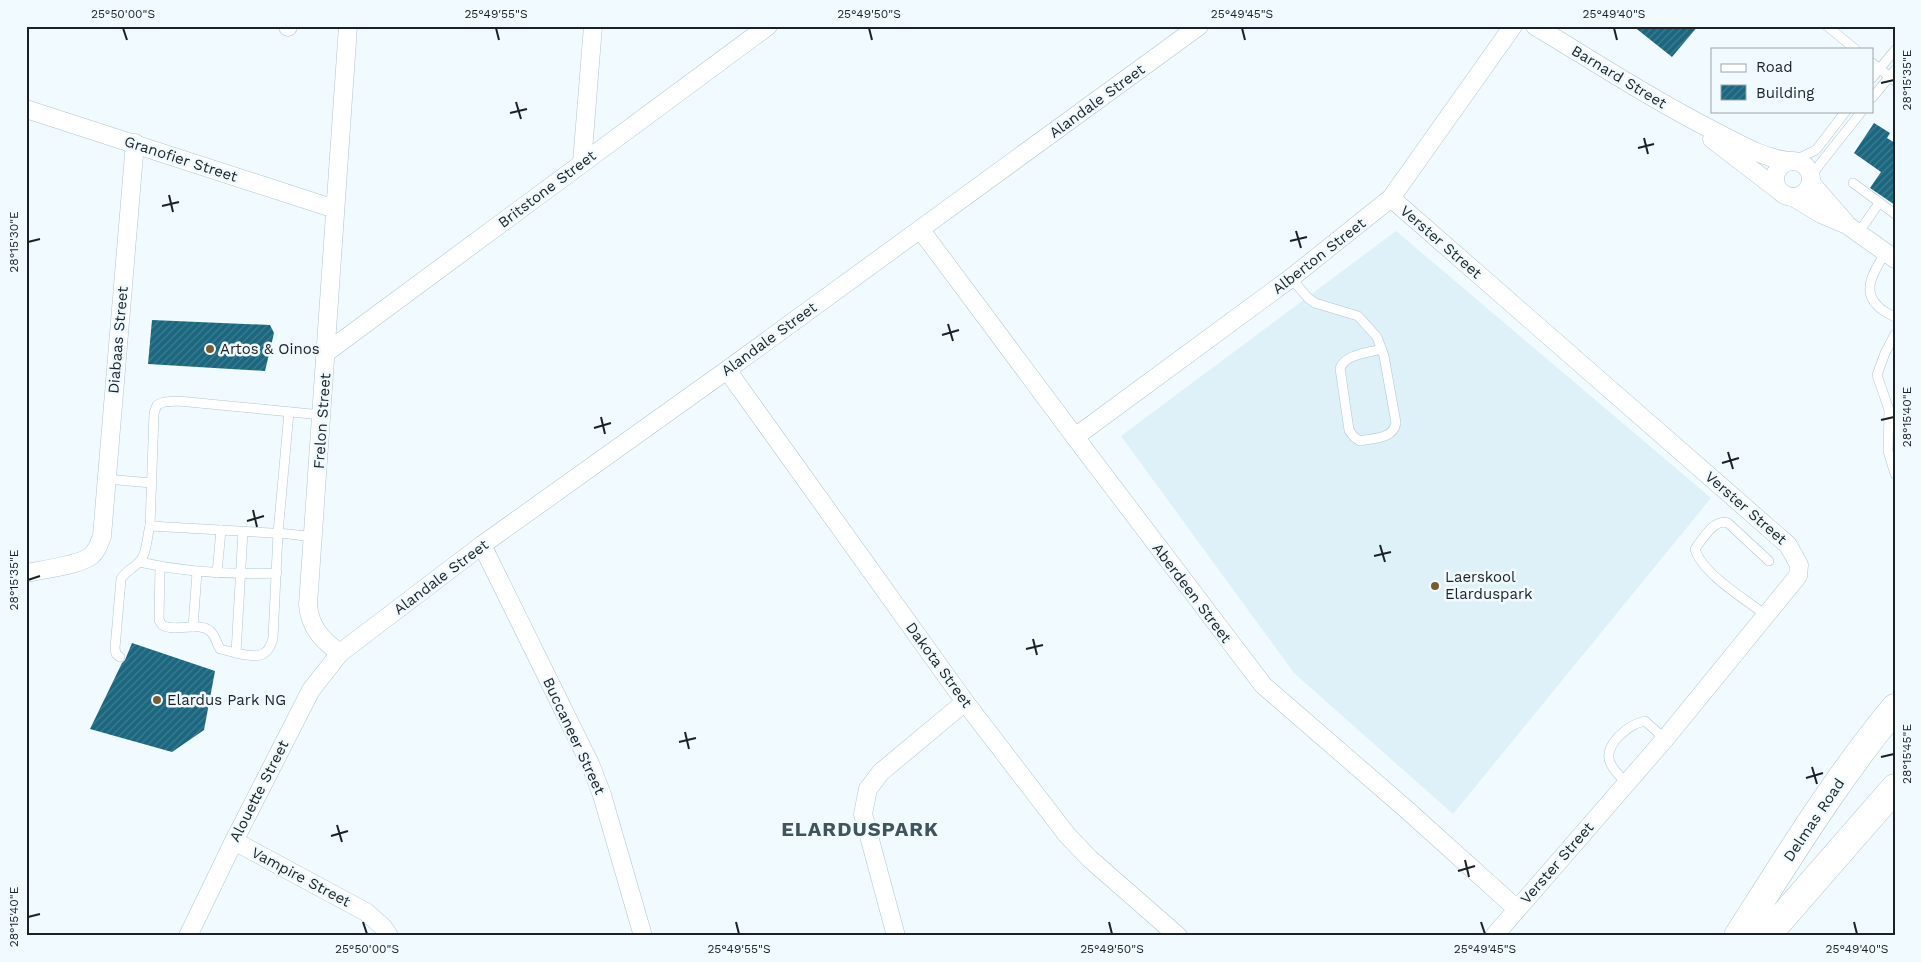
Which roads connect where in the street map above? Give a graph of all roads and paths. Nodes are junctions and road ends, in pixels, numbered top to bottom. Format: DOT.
graph roads {
  1 [pos="348,26"];
  2 [pos="593,26"];
  3 [pos="768,26"];
  4 [pos="1198,26"];
  5 [pos="1513,26"];
  6 [pos="1535,26"];
  7 [pos="1827,26"];
  8 [pos="1854,48"];
  9 [pos="1895,50"];
  10 [pos="1876,66"];
  11 [pos="1893,76"];
  12 [pos="1874,96"];
  13 [pos="26,109"];
  14 [pos="1845,112"];
  15 [pos="1861,112"];
  16 [pos="1678,113"];
  17 [pos="135,143"];
  18 [pos="1792,161"];
  19 [pos="582,163"];
  20 [pos="1811,180"];
  21 [pos="1853,183"];
  22 [pos="1777,189"];
  23 [pos="1391,198"];
  24 [pos="1793,198"];
  25 [pos="1879,203"];
  26 [pos="335,209"];
  27 [pos="1895,214"];
  28 [pos="920,229"];
  29 [pos="1853,229"];
  30 [pos="1890,256"];
  31 [pos="1291,278"];
  32 [pos="1895,317"];
  33 [pos="1895,334"];
  34 [pos="1381,349"];
  35 [pos="327,352"];
  36 [pos="727,370"];
  37 [pos="289,412"];
  38 [pos="322,415"];
  39 [pos="1075,437"];
  40 [pos="1895,474"];
  41 [pos="107,479"];
  42 [pos="151,482"];
  43 [pos="150,526"];
  44 [pos="220,530"];
  45 [pos="243,531"];
  46 [pos="278,533"];
  47 [pos="313,537"];
  48 [pos="482,546"];
  49 [pos="1769,561"];
  50 [pos="139,562"];
  51 [pos="160,567"];
  52 [pos="197,572"];
  53 [pos="26,573"];
  54 [pos="217,573"];
  55 [pos="277,573"];
  56 [pos="240,575"];
  57 [pos="1767,616"];
  58 [pos="193,627"];
  59 [pos="236,653"];
  60 [pos="340,653"];
  61 [pos="120,657"];
  62 [pos="965,702"];
  63 [pos="1895,708"];
  64 [pos="1665,739"];
  65 [pos="1626,784"];
  66 [pos="1895,788"];
  67 [pos="234,841"];
  68 [pos="1517,909"];
  69 [pos="188,936"];
  70 [pos="389,936"];
  71 [pos="643,936"];
  72 [pos="896,936"];
  73 [pos="1178,936"];
  74 [pos="1494,936"];
  75 [pos="1738,936"];
  76 [pos="1766,936"];
  1 -- 26 [label="street, Frelon Street"];
  2 -- 19 [label="street"];
  3 -- 19 [label="street, Britstone Street"];
  4 -- 28 [label="street, Alandale Street"];
  5 -- 23 [label="street, Alberton Street"];
  6 -- 16 [label="street, Barnard Street"];
  7 -- 8 [label="lane"];
  9 -- 10 [label="lane"];
  10 -- 11 [label="lane"];
  11 -- 12 [label="lane"];
  13 -- 17 [label="street, Granofier Street"];
  14 -- 18 [label="lane"];
  15 -- 20 [label="lane"];
  16 -- 18 [label="street, Barnard Street"];
  16 -- 22 [label="street, Barnard Street"];
  17 -- 26 [label="street, Granofier Street"];
  17 -- 41 [label="street, Diabaas Street"];
  18 -- 20 [label="street, Barnard Street"];
  18 -- 22 [label="street"];
  19 -- 35 [label="street, Britstone Street"];
  20 -- 24 [label="street"];
  20 -- 29 [label="street, Barnard Street"];
  21 -- 25 [label="lane"];
  22 -- 24 [label="street, Barnard Street"];
  23 -- 31 [label="street, Alberton Street"];
  23 -- 57 [label="street, Verster Street"];
  24 -- 29 [label="street, Barnard Street"];
  25 -- 27 [label="lane"];
  25 -- 29 [label="lane"];
  26 -- 35 [label="street, Frelon Street"];
  28 -- 36 [label="street, Alandale Street"];
  28 -- 39 [label="street, Aberdeen Street"];
  29 -- 30 [label="street, Barnard Street"];
  30 -- 32 [label="lane"];
  31 -- 34 [label="lane"];
  31 -- 39 [label="street, Alberton Street"];
  33 -- 40 [label="lane"];
  34 -- 34 [label="lane"];
  35 -- 38 [label="street, Frelon Street"];
  36 -- 48 [label="street, Alandale Street"];
  36 -- 62 [label="street, Dakota Street"];
  37 -- 38 [label="lane"];
  37 -- 42 [label="lane"];
  37 -- 46 [label="lane"];
  38 -- 47 [label="street, Frelon Street"];
  39 -- 68 [label="street, Aberdeen Street"];
  41 -- 42 [label="lane"];
  41 -- 53 [label="street, Diabaas Street"];
  42 -- 43 [label="lane"];
  43 -- 44 [label="lane"];
  43 -- 50 [label="lane"];
  44 -- 45 [label="lane"];
  44 -- 54 [label="lane"];
  45 -- 46 [label="lane"];
  45 -- 56 [label="lane"];
  46 -- 47 [label="lane"];
  46 -- 55 [label="lane"];
  47 -- 60 [label="street, Frelon Street"];
  48 -- 60 [label="street, Alandale Street"];
  48 -- 71 [label="street, Buccaneer Street"];
  49 -- 57 [label="lane"];
  50 -- 51 [label="lane"];
  50 -- 61 [label="lane"];
  51 -- 52 [label="lane"];
  51 -- 58 [label="lane"];
  52 -- 54 [label="lane"];
  52 -- 58 [label="lane"];
  54 -- 56 [label="lane"];
  55 -- 56 [label="lane"];
  55 -- 59 [label="lane"];
  56 -- 59 [label="lane"];
  57 -- 64 [label="street, Verster Street"];
  58 -- 59 [label="lane"];
  60 -- 67 [label="street, Alouette Street"];
  62 -- 72 [label="street"];
  62 -- 73 [label="street, Dakota Street"];
  63 -- 75 [label="main road, Delmas Road"];
  64 -- 65 [label="street, Verster Street"];
  64 -- 65 [label="lane"];
  65 -- 68 [label="street, Verster Street"];
  66 -- 76 [label="main road"];
  67 -- 69 [label="street, Alouette Street"];
  67 -- 70 [label="street, Vampire Street"];
  68 -- 74 [label="street, Verster Street"];
}
